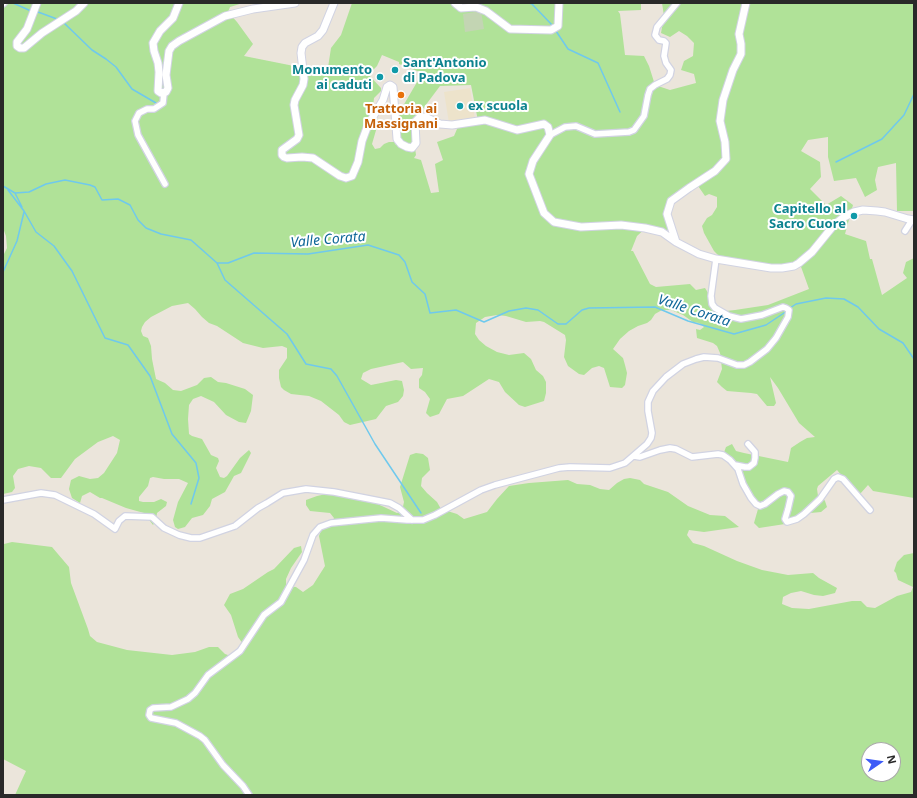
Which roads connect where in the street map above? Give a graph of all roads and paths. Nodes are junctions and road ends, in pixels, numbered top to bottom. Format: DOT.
graph roads {
  1 [pos="37,3"];
  2 [pos="84,3"];
  3 [pos="178,3"];
  4 [pos="295,3"];
  5 [pos="334,3"];
  6 [pos="455,3"];
  7 [pos="559,3"];
  8 [pos="677,3"];
  9 [pos="746,3"];
  10 [pos="162,93"];
  11 [pos="550,135"];
  12 [pos="165,184"];
  13 [pos="913,220"];
  14 [pos="905,231"];
  15 [pos="676,242"];
  16 [pos="716,259"];
  17 [pos="748,444"];
  18 [pos="634,456"];
  19 [pos="735,465"];
  20 [pos="3,500"];
  21 [pos="870,510"];
  22 [pos="412,520"];
  23 [pos="248,795"];
  1 -- 2 [label="street"];
  3 -- 10 [label="street"];
  4 -- 10 [label="street"];
  5 -- 11 [label="street"];
  6 -- 7 [label="street"];
  8 -- 11 [label="street"];
  9 -- 15 [label="street"];
  10 -- 12 [label="street"];
  11 -- 15 [label="street"];
  13 -- 14 [label="street"];
  13 -- 16 [label="street"];
  15 -- 16 [label="street"];
  16 -- 18 [label="street"];
  17 -- 19 [label="street"];
  18 -- 19 [label="street"];
  18 -- 22 [label="street"];
  19 -- 21 [label="street"];
  20 -- 22 [label="street"];
  22 -- 23 [label="street"];
}
